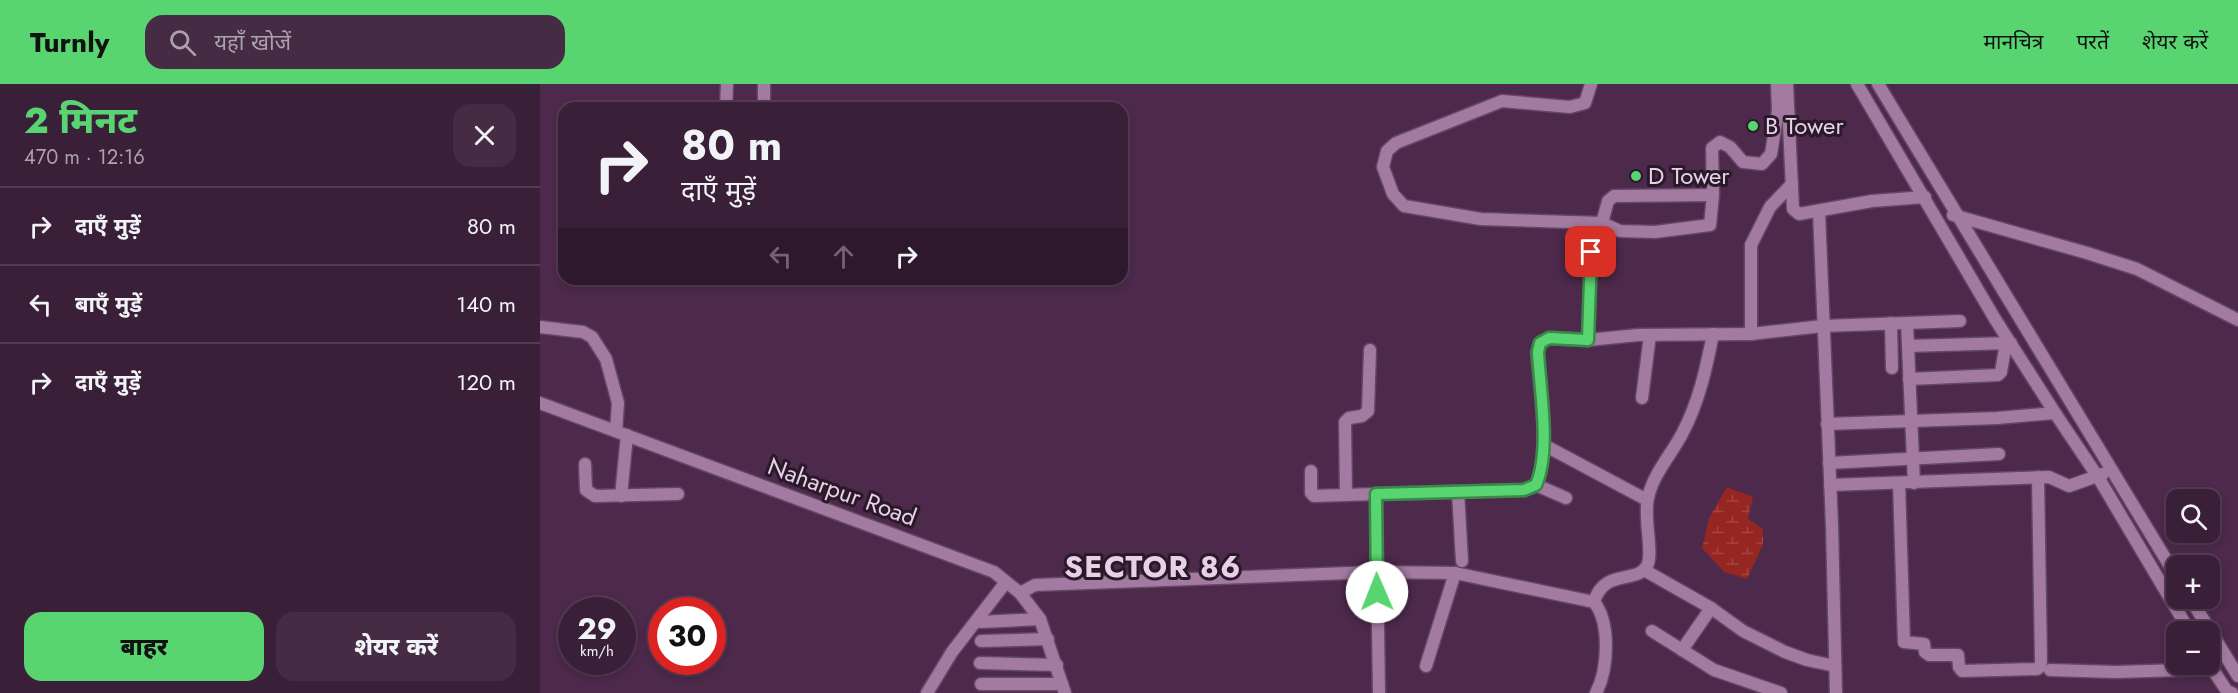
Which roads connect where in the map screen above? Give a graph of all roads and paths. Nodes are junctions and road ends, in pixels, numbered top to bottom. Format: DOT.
graph roads {
  1 [pos="726,84"];
  2 [pos="764,84"];
  3 [pos="1591,84"];
  4 [pos="1777,84"];
  5 [pos="1787,84"];
  6 [pos="1857,84"];
  7 [pos="1878,84"];
  8 [pos="726,102"];
  9 [pos="764,102"];
  10 [pos="1792,184"];
  11 [pos="1713,195"];
  12 [pos="1925,197"];
  13 [pos="1819,212"];
  14 [pos="1956,215"];
  15 [pos="1936,216"];
  16 [pos="1602,223"];
  17 [pos="1591,252"];
  18 [pos="2238,320"];
  19 [pos="1959,321"];
  20 [pos="1892,322"];
  21 [pos="1907,323"];
  22 [pos="1823,326"];
  23 [pos="540,327"];
  24 [pos="1751,333"];
  25 [pos="1713,334"];
  26 [pos="1650,335"];
  27 [pos="1588,340"];
  28 [pos="2008,343"];
  29 [pos="1908,346"];
  30 [pos="1370,350"];
  31 [pos="1892,368"];
  32 [pos="1909,379"];
  33 [pos="1642,398"];
  34 [pos="540,403"];
  35 [pos="2055,413"];
  36 [pos="1911,421"];
  37 [pos="1827,424"];
  38 [pos="621,433"];
  39 [pos="1544,445"];
  40 [pos="1999,454"];
  41 [pos="1912,459"];
  42 [pos="1829,463"];
  43 [pos="585,464"];
  44 [pos="2112,470"];
  45 [pos="1311,471"];
  46 [pos="2038,477"];
  47 [pos="2098,477"];
  48 [pos="1899,483"];
  49 [pos="1914,483"];
  50 [pos="1536,485"];
  51 [pos="1830,485"];
  52 [pos="1458,492"];
  53 [pos="678,494"];
  54 [pos="1376,494"];
  55 [pos="1346,495"];
  56 [pos="621,496"];
  57 [pos="1566,498"];
  58 [pos="1647,500"];
  59 [pos="2166,559"];
  60 [pos="1462,561"];
  61 [pos="1644,570"];
  62 [pos="1376,572"];
  63 [pos="1455,573"];
  64 [pos="1006,582"];
  65 [pos="1020,593"];
  66 [pos="1594,602"];
  67 [pos="1711,608"];
  68 [pos="2197,609"];
  69 [pos="1040,619"];
  70 [pos="2183,621"];
  71 [pos="981,622"];
  72 [pos="1652,631"];
  73 [pos="1048,639"];
  74 [pos="981,641"];
  75 [pos="1682,650"];
  76 [pos="980,663"];
  77 [pos="1057,665"];
  78 [pos="1426,666"];
  79 [pos="1835,666"];
  80 [pos="2166,669"];
  81 [pos="2050,670"];
  82 [pos="2216,675"];
  83 [pos="2238,676"];
  84 [pos="981,684"];
  85 [pos="1063,688"];
  86 [pos="927,693"];
  87 [pos="1379,693"];
  88 [pos="1596,693"];
  89 [pos="1780,693"];
  90 [pos="1836,693"];
  91 [pos="2232,693"];
  1 -- 8 [label="street"];
  2 -- 9 [label="street"];
  3 -- 16 [label="street"];
  4 -- 11 [label="street"];
  5 -- 10 [label="street"];
  6 -- 12 [label="street"];
  7 -- 14 [label="street"];
  10 -- 13 [label="street"];
  10 -- 24 [label="street"];
  11 -- 16 [label="street"];
  11 -- 16 [label="street"];
  12 -- 13 [label="street"];
  12 -- 15 [label="street"];
  13 -- 22 [label="street"];
  14 -- 15 [label="street"];
  14 -- 18 [label="street"];
  14 -- 44 [label="street"];
  15 -- 28 [label="street"];
  17 -- 27 [label="street"];
  19 -- 21 [label="street"];
  20 -- 21 [label="street"];
  20 -- 22 [label="street"];
  20 -- 31 [label="street"];
  21 -- 29 [label="street"];
  22 -- 24 [label="street"];
  22 -- 37 [label="street"];
  23 -- 38 [label="street"];
  24 -- 25 [label="street"];
  25 -- 26 [label="street"];
  25 -- 58 [label="street"];
  26 -- 27 [label="street"];
  26 -- 33 [label="street"];
  27 -- 39 [label="street"];
  28 -- 29 [label="street"];
  28 -- 32 [label="street"];
  28 -- 35 [label="street"];
  29 -- 32 [label="street"];
  30 -- 55 [label="street"];
  32 -- 36 [label="street"];
  34 -- 38 [label="street, Naharpur Road"];
  35 -- 36 [label="street"];
  35 -- 47 [label="street"];
  36 -- 37 [label="street"];
  36 -- 41 [label="street"];
  37 -- 42 [label="street"];
  38 -- 56 [label="street"];
  38 -- 64 [label="street, Naharpur Road"];
  39 -- 50 [label="street"];
  39 -- 58 [label="street"];
  40 -- 41 [label="street"];
  41 -- 42 [label="street"];
  41 -- 49 [label="street"];
  42 -- 51 [label="street"];
  43 -- 56 [label="street"];
  44 -- 47 [label="street"];
  44 -- 59 [label="street"];
  45 -- 55 [label="street"];
  46 -- 47 [label="street"];
  46 -- 48 [label="street"];
  46 -- 49 [label="street"];
  47 -- 70 [label="street"];
  48 -- 49 [label="street"];
  48 -- 51 [label="street"];
  50 -- 52 [label="street"];
  50 -- 57 [label="street"];
  51 -- 79 [label="street"];
  52 -- 54 [label="street"];
  52 -- 60 [label="street"];
  53 -- 56 [label="street"];
  54 -- 55 [label="street"];
  54 -- 62 [label="street"];
  58 -- 61 [label="street"];
  61 -- 66 [label="street"];
  61 -- 67 [label="street"];
  62 -- 63 [label="street"];
  62 -- 65 [label="street"];
  62 -- 87 [label="street"];
  63 -- 66 [label="street"];
  63 -- 78 [label="street"];
  64 -- 65 [label="street, Naharpur Road"];
  64 -- 86 [label="street"];
  65 -- 69 [label="street, Naharpur Road"];
  66 -- 88 [label="street"];
  67 -- 75 [label="street"];
  67 -- 79 [label="street"];
  68 -- 83 [label="street"];
  69 -- 71 [label="street"];
  69 -- 73 [label="street, Naharpur Road"];
  72 -- 75 [label="street"];
  73 -- 74 [label="street"];
  73 -- 77 [label="street, Naharpur Road"];
  75 -- 89 [label="street"];
  76 -- 77 [label="street"];
  77 -- 85 [label="street, Naharpur Road"];
  79 -- 90 [label="street"];
  80 -- 81 [label="street"];
  82 -- 91 [label="street"];
  84 -- 85 [label="street"];
}
